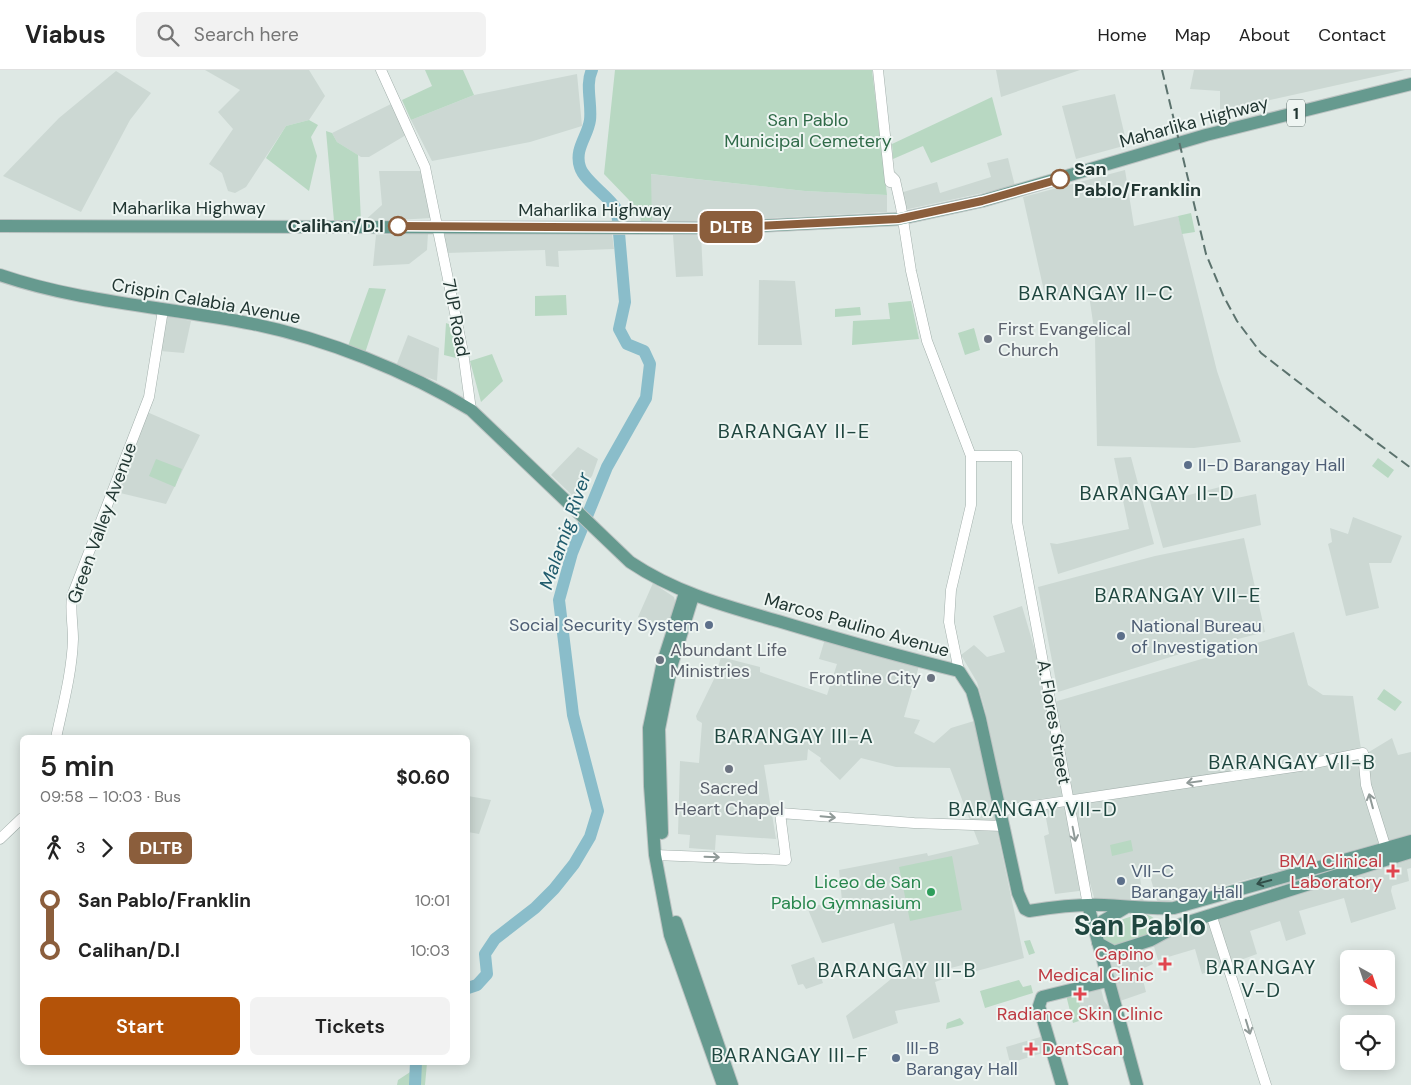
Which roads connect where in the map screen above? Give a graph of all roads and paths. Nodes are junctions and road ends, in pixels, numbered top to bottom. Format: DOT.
graph roads {
  1 [pos="381,70"];
  2 [pos="878,70"];
  3 [pos="1411,84"];
  4 [pos="902,222"];
  5 [pos="0,226"];
  6 [pos="437,226"];
  7 [pos="0,275"];
  8 [pos="163,310"];
  9 [pos="471,410"];
  10 [pos="971,456"];
  11 [pos="567,501"];
  12 [pos="689,595"];
  13 [pos="959,671"];
  14 [pos="57,735"];
  15 [pos="1067,802"];
  16 [pos="1000,811"];
  17 [pos="20,820"];
  18 [pos="1003,826"];
  19 [pos="0,839"];
  20 [pos="1411,841"];
  21 [pos="1411,852"];
  22 [pos="1387,853"];
  23 [pos="659,856"];
  24 [pos="1088,904"];
  25 [pos="1125,908"];
  26 [pos="1211,914"];
  27 [pos="1096,937"];
  28 [pos="1108,955"];
  29 [pos="1107,981"];
  30 [pos="723,1085"];
  31 [pos="732,1085"];
  32 [pos="1062,1085"];
  33 [pos="1137,1085"];
  34 [pos="1266,1085"];
  1 -- 6 [label="street, 7UP Road"];
  2 -- 4 [label="street"];
  3 -- 4 [label="main road, Maharlika Highway / 1"];
  4 -- 6 [label="main road, Maharlika Highway / 1"];
  4 -- 10 [label="street"];
  5 -- 6 [label="main road, Maharlika Highway / 1"];
  6 -- 9 [label="street, 7UP Road"];
  7 -- 8 [label="main road, Crispin Calabia Avenue"];
  8 -- 9 [label="main road, Crispin Calabia Avenue"];
  8 -- 14 [label="street, Green Valley Avenue"];
  9 -- 11 [label="main road, Crispin Calabia Avenue"];
  10 -- 13 [label="street"];
  10 -- 15 [label="street, A. Flores Street"];
  11 -- 12 [label="main road, Marcos Paulino Avenue"];
  12 -- 13 [label="main road, Marcos Paulino Avenue"];
  12 -- 23 [label="main road"];
  13 -- 16 [label="main road, Marcos Paulino Avenue"];
  15 -- 16 [label="street"];
  22 -- 15 [label="street, one-way"];
  15 -- 24 [label="street, A. Flores Street, one-way"];
  16 -- 18 [label="main road, Marcos Paulino Avenue"];
  17 -- 19 [label="street"];
  23 -- 18 [label="street, one-way"];
  18 -- 24 [label="main road, Marcos Paulino Avenue"];
  20 -- 22 [label="main road"];
  21 -- 22 [label="main road"];
  22 -- 25 [label="main road, one-way"];
  22 -- 26 [label="main road"];
  23 -- 30 [label="main road"];
  23 -- 31 [label="main road"];
  24 -- 25 [label="main road"];
  24 -- 27 [label="main road"];
  25 -- 27 [label="main road"];
  26 -- 28 [label="main road"];
  26 -- 34 [label="street, one-way"];
  27 -- 28 [label="main road"];
  28 -- 29 [label="main road"];
  29 -- 32 [label="main road"];
  29 -- 33 [label="main road"];
}
